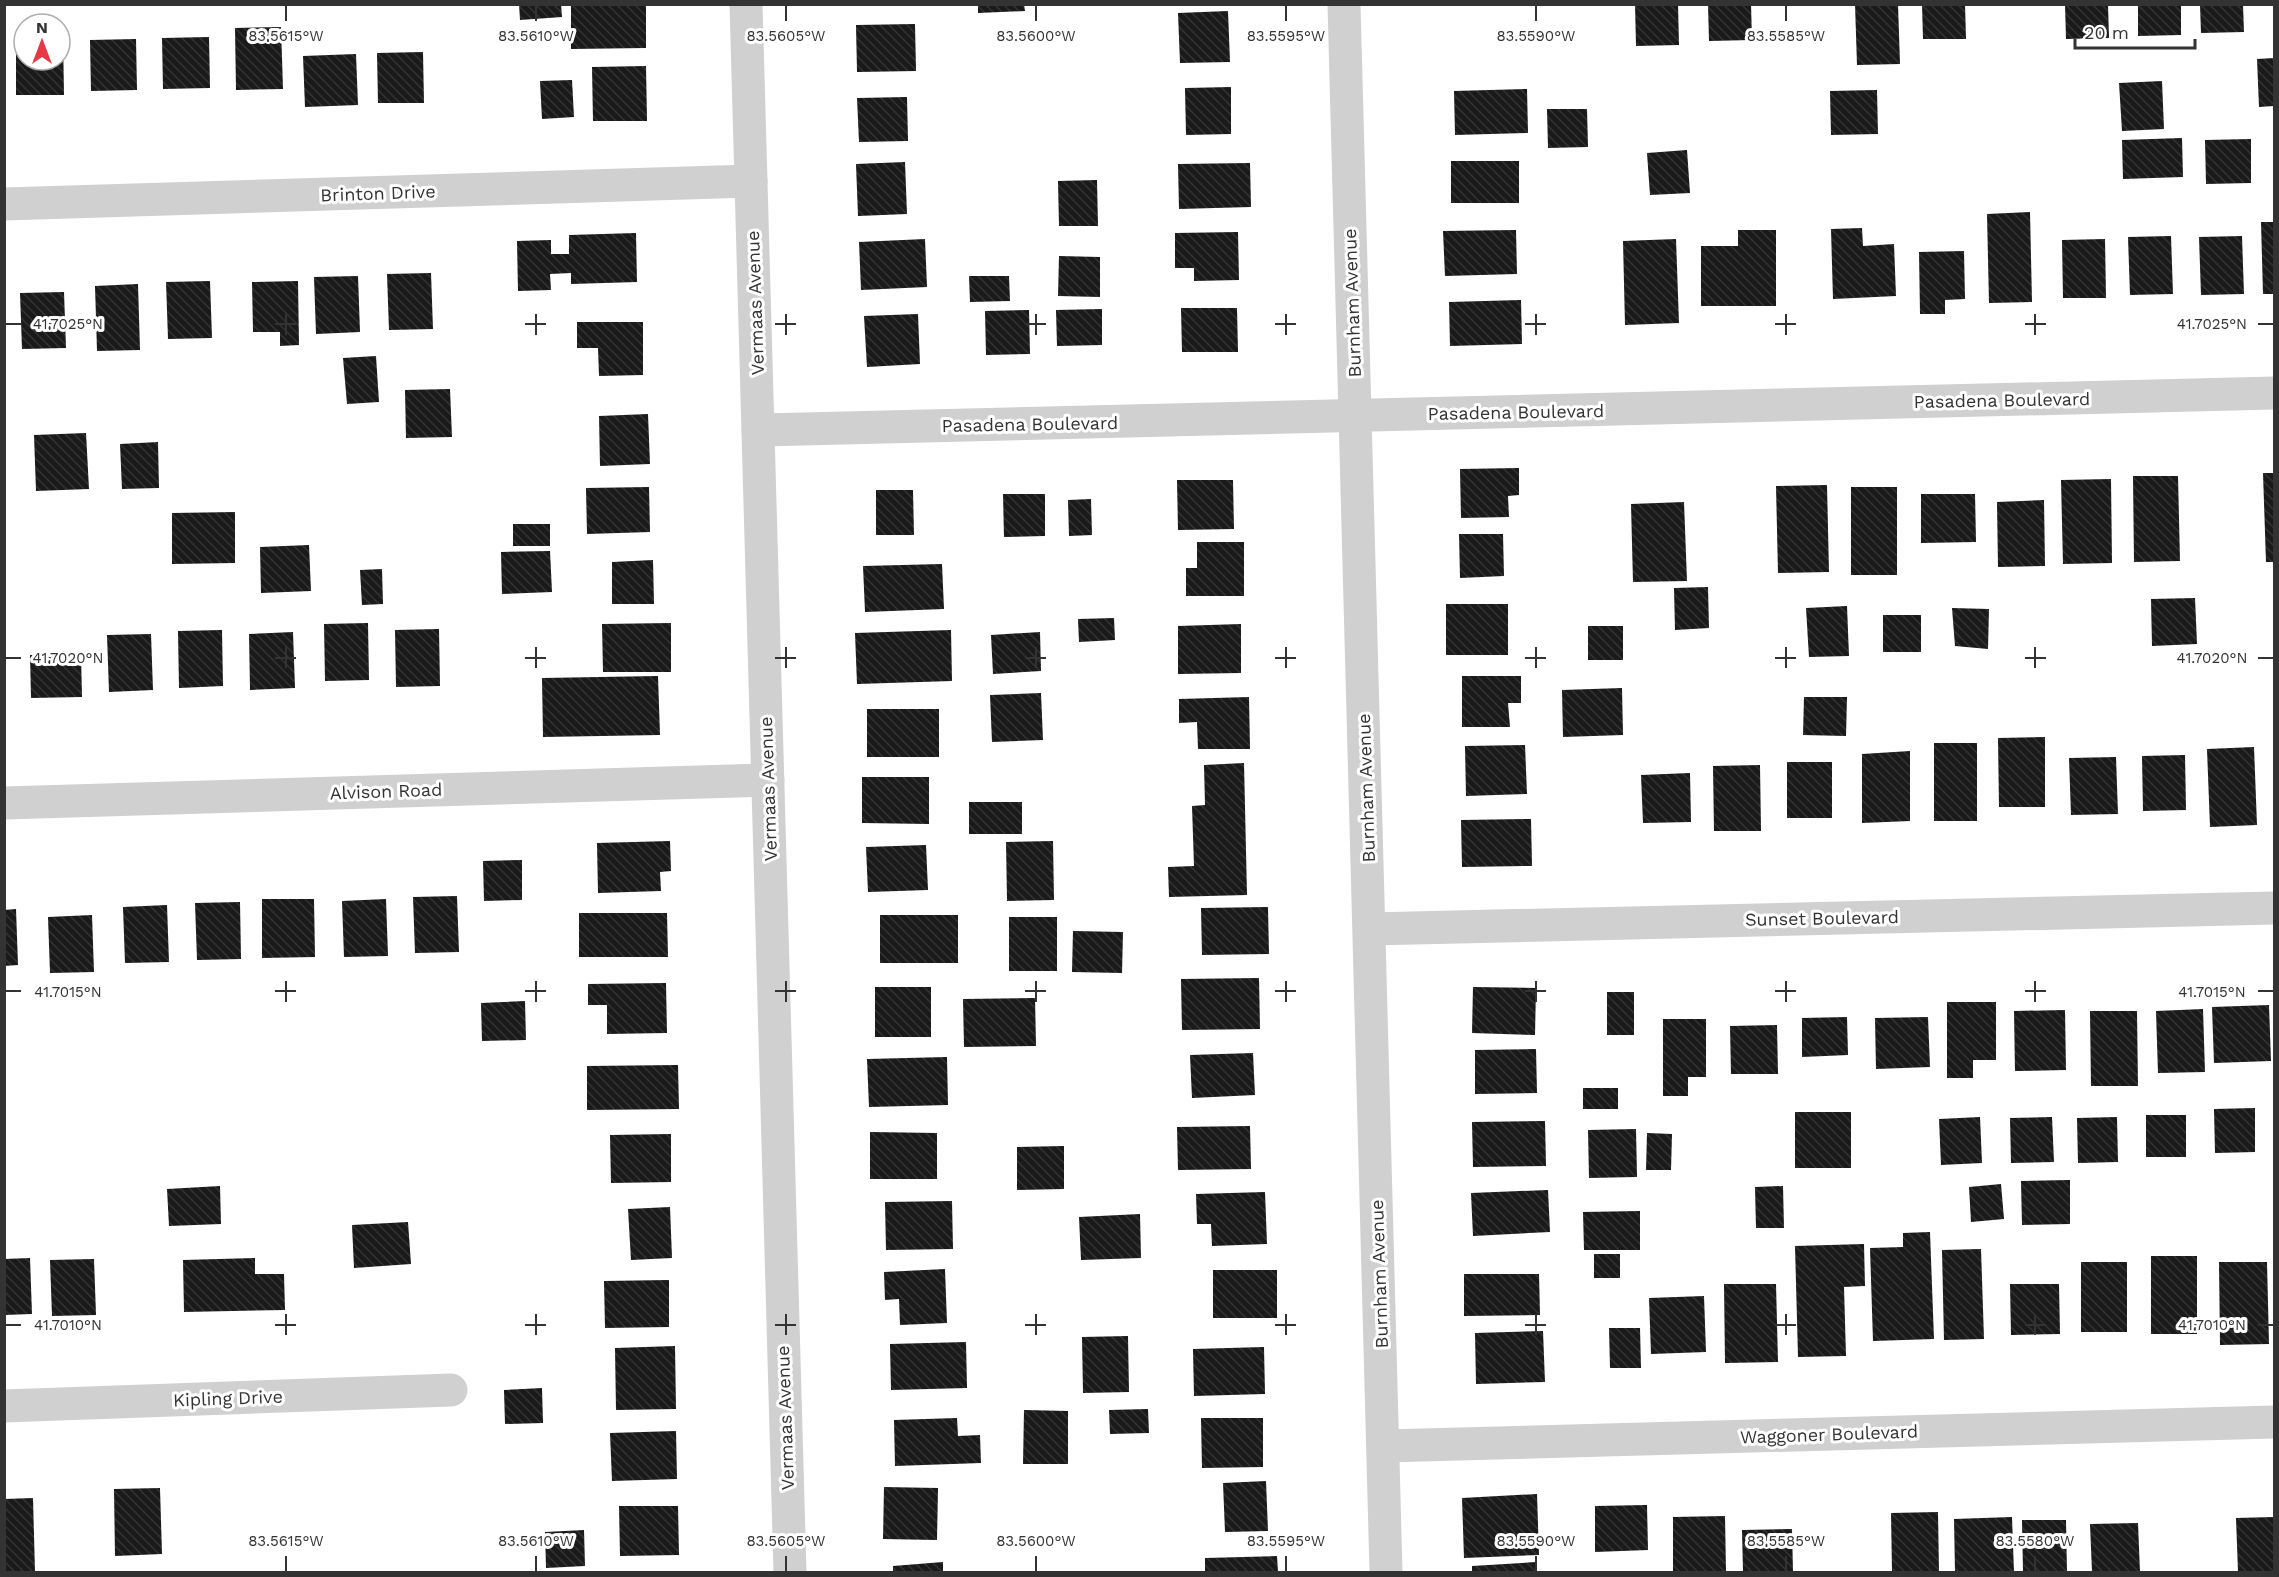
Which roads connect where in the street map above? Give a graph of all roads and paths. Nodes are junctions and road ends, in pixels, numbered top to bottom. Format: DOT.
graph roads {
  1 [pos="746,4"];
  2 [pos="1344,4"];
  3 [pos="751,182"];
  4 [pos="4,204"];
  5 [pos="2274,393"];
  6 [pos="1356,416"];
  7 [pos="758,430"];
  8 [pos="768,780"];
  9 [pos="4,802"];
  10 [pos="2274,908"];
  11 [pos="1370,929"];
  12 [pos="451,1390"];
  13 [pos="4,1406"];
  14 [pos="2274,1422"];
  15 [pos="1384,1446"];
  16 [pos="790,1572"];
  17 [pos="1386,1572"];
  1 -- 3 [label="street, Vermaas Avenue"];
  2 -- 6 [label="street, Burnham Avenue"];
  3 -- 4 [label="street, Brinton Drive"];
  3 -- 7 [label="street, Vermaas Avenue"];
  5 -- 6 [label="street, Pasadena Boulevard"];
  6 -- 7 [label="street, Pasadena Boulevard"];
  6 -- 11 [label="street, Burnham Avenue"];
  7 -- 8 [label="street, Vermaas Avenue"];
  8 -- 9 [label="street, Alvison Road"];
  8 -- 16 [label="street, Vermaas Avenue"];
  10 -- 11 [label="street, Sunset Boulevard"];
  11 -- 15 [label="street, Burnham Avenue"];
  12 -- 13 [label="street, Kipling Drive"];
  14 -- 15 [label="street, Waggoner Boulevard"];
  15 -- 17 [label="street, Burnham Avenue"];
}
